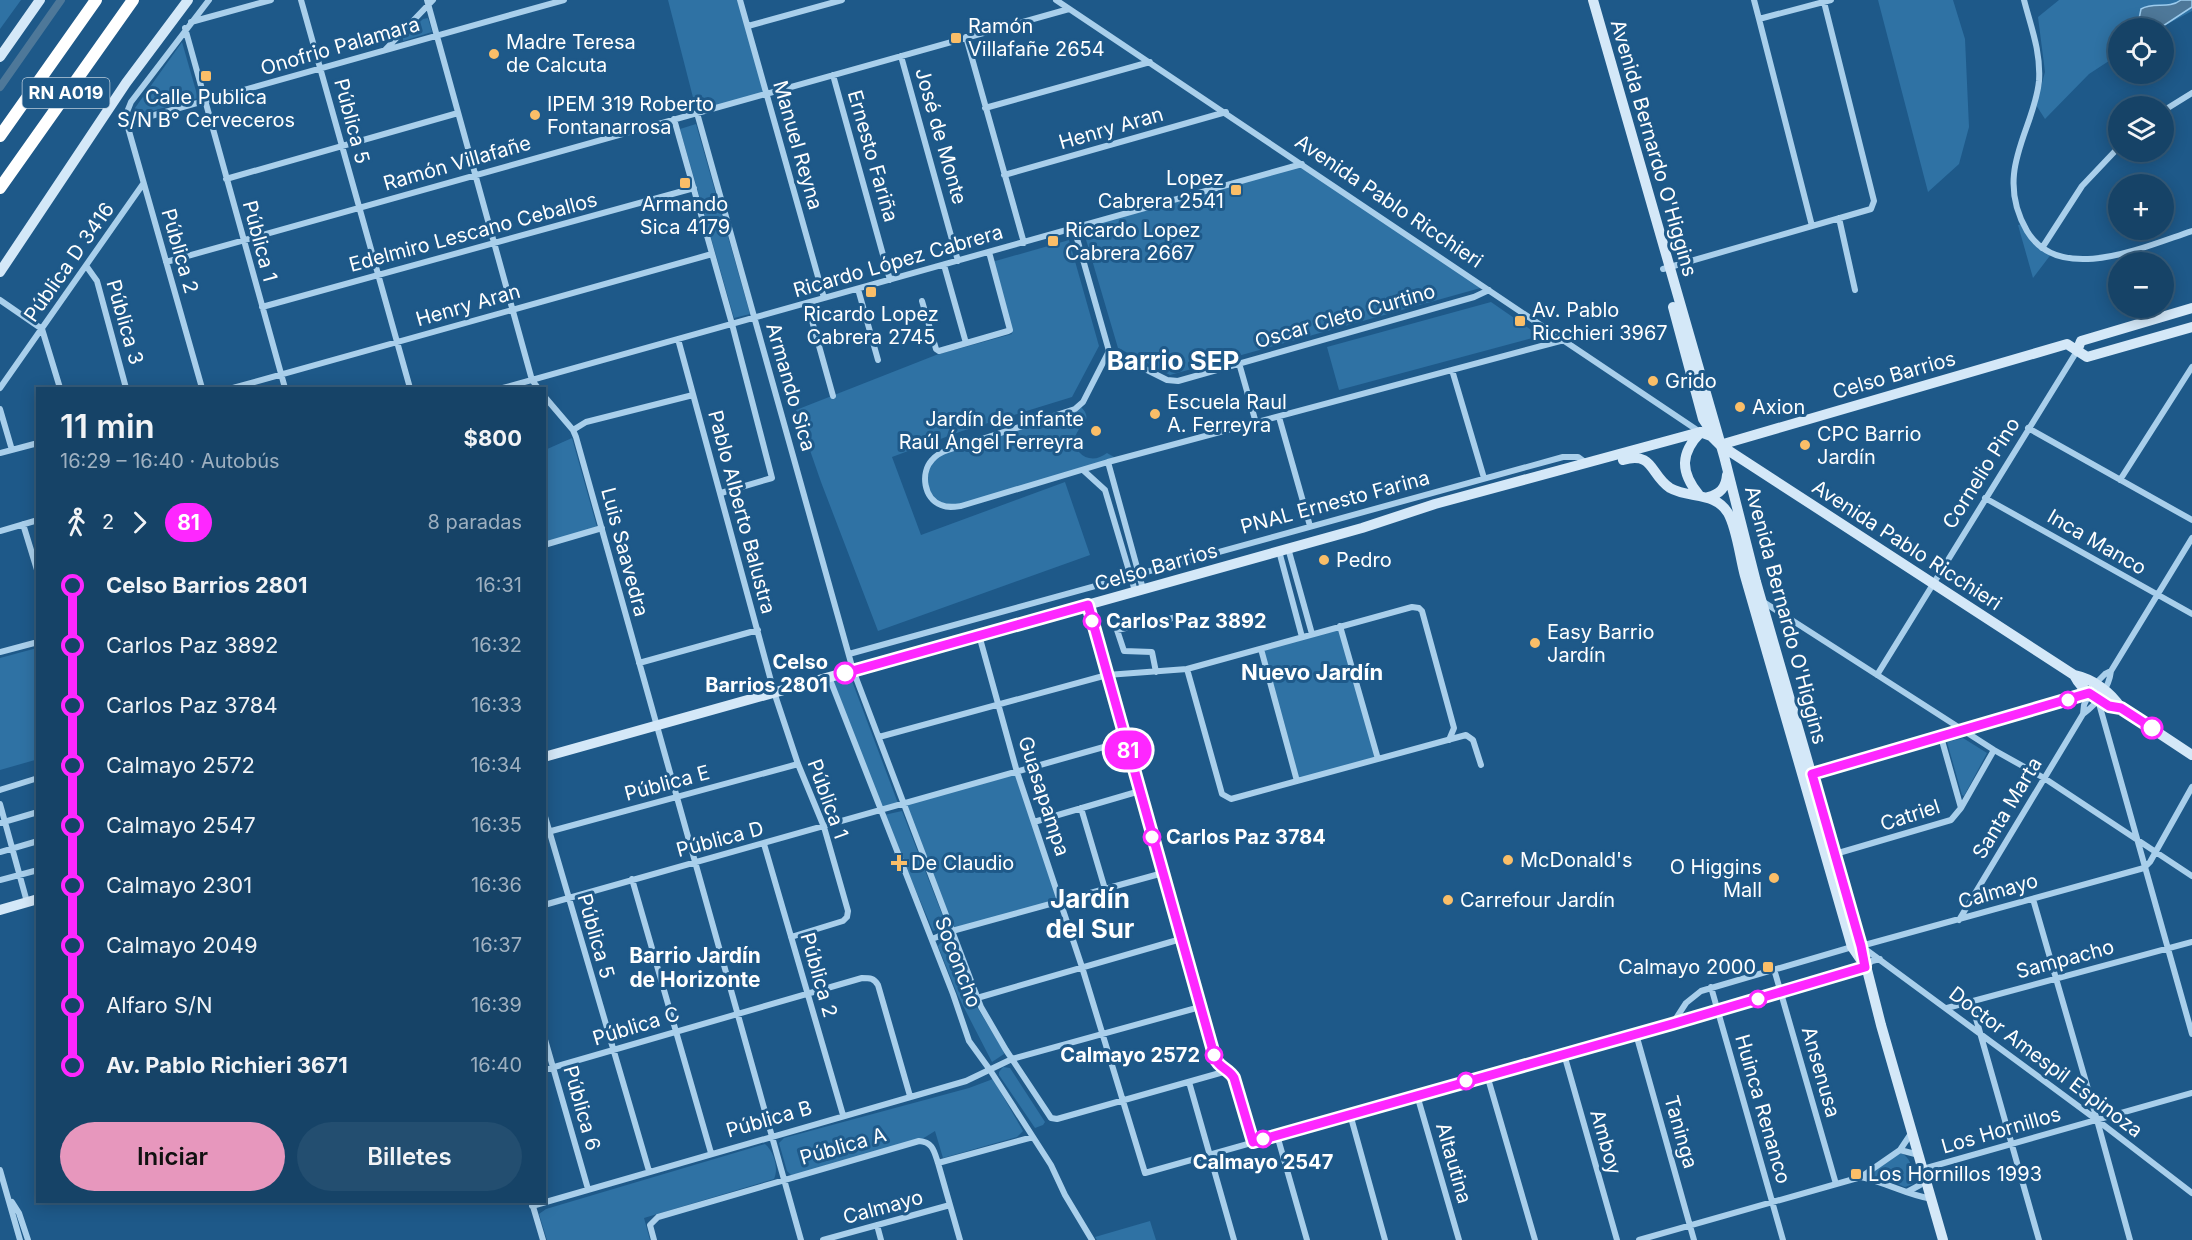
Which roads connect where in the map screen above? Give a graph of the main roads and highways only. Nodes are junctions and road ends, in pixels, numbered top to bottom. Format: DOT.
graph roads {
  1 [pos="40,0"];
  2 [pos="96,0"];
  3 [pos="133,0"];
  4 [pos="188,0"];
  5 [pos="1586,0"];
  6 [pos="1593,0"];
  7 [pos="0,57"];
  8 [pos="1612,77"];
  9 [pos="0,136"];
  10 [pos="0,188"];
  11 [pos="1666,267"];
  12 [pos="0,272"];
  13 [pos="2192,308"];
  14 [pos="2192,327"];
  15 [pos="2077,351"];
  16 [pos="1703,419"];
  17 [pos="1700,432"];
  18 [pos="1666,442"];
  19 [pos="1720,445"];
  20 [pos="1726,466"];
  21 [pos="1652,467"];
  22 [pos="1704,496"];
  23 [pos="1362,528"];
  24 [pos="1742,563"];
  25 [pos="1756,582"];
  26 [pos="2192,755"];
  27 [pos="546,756"];
  28 [pos="32,901"];
  29 [pos="0,910"];
  30 [pos="1857,946"];
  31 [pos="1943,1240"];
  1 -- 7 [label="main road"];
  2 -- 9 [label="highway, RN A019"];
  3 -- 10 [label="highway, RN A019"];
  4 -- 12 [label="main road"];
  5 -- 8 [label="main road, Avenida Bernardo O'Higgins"];
  6 -- 8 [label="main road, Avenida Bernardo O'Higgins"];
  8 -- 11 [label="main road, Avenida Bernardo O'Higgins"];
  11 -- 16 [label="main road, Avenida Bernardo O'Higgins"];
  11 -- 19 [label="main road, Avenida Bernardo O'Higgins"];
  13 -- 15 [label="main road"];
  14 -- 15 [label="main road, Celso Barrios"];
  15 -- 19 [label="main road, Celso Barrios"];
  16 -- 17 [label="main road, Avenida Bernardo O'Higgins"];
  16 -- 19 [label="main road, Avenida Bernardo O'Higgins"];
  17 -- 18 [label="main road, Celso Barrios"];
  17 -- 19 [label="main road"];
  17 -- 22 [label="main road"];
  18 -- 21 [label="main road"];
  18 -- 23 [label="main road, Celso Barrios"];
  19 -- 20 [label="main road, Avenida Bernardo O'Higgins"];
  19 -- 26 [label="main road, Avenida Pablo Ricchieri"];
  20 -- 22 [label="main road"];
  20 -- 25 [label="main road, Avenida Bernardo O'Higgins"];
  21 -- 22 [label="main road, Celso Barrios"];
  21 -- 23 [label="main road, Celso Barrios"];
  22 -- 24 [label="main road, Avenida Bernardo O'Higgins"];
  23 -- 27 [label="main road, Celso Barrios"];
  24 -- 25 [label="main road"];
  24 -- 30 [label="main road, Avenida Bernardo O'Higgins"];
  25 -- 30 [label="main road, Avenida Bernardo O'Higgins"];
  28 -- 29 [label="main road"];
  30 -- 31 [label="main road, Avenida Bernardo O'Higgins"];
}
